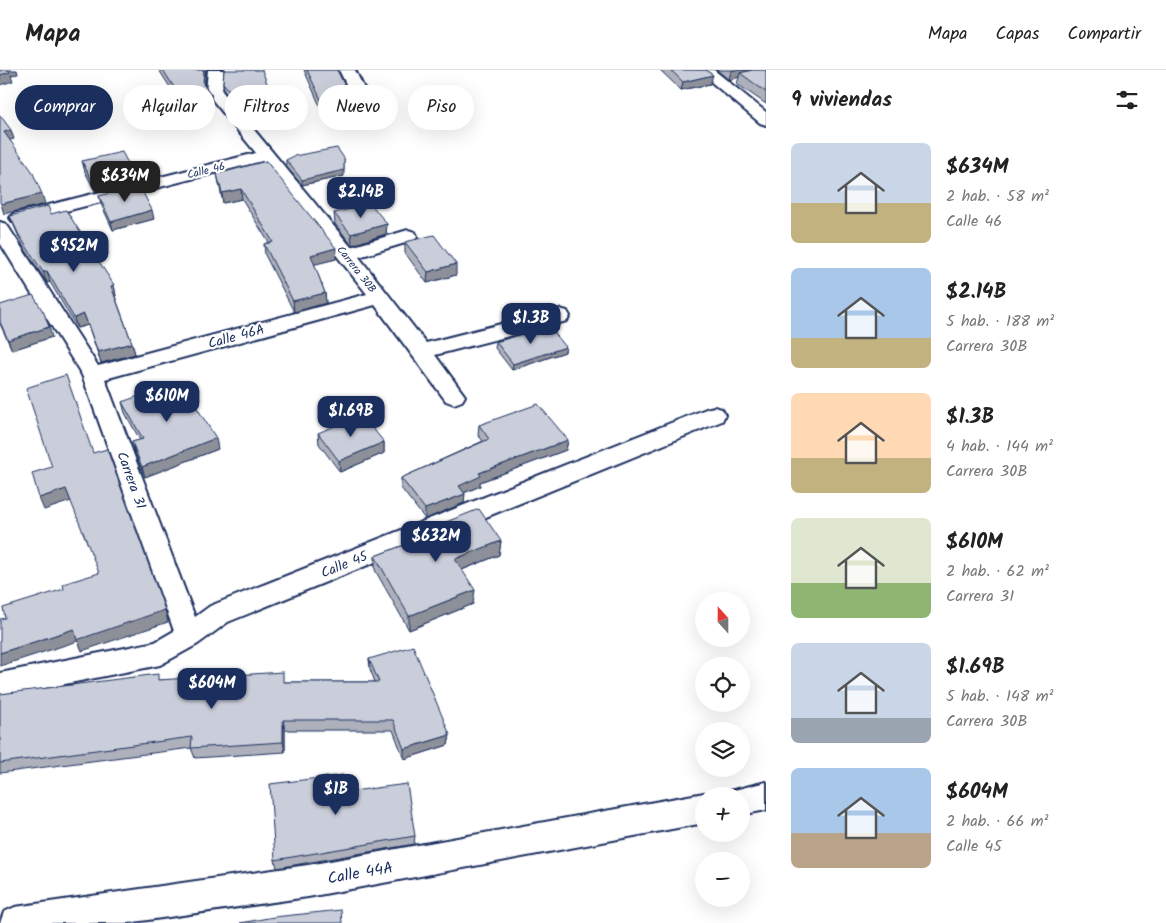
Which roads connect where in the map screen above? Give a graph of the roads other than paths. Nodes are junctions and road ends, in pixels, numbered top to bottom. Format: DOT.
graph roads {
  1 [pos="216,70"];
  2 [pos="348,70"];
  3 [pos="705,70"];
  4 [pos="355,85"];
  5 [pos="766,120"];
  6 [pos="267,155"];
  7 [pos="0,223"];
  8 [pos="0,228"];
  9 [pos="408,236"];
  10 [pos="346,256"];
  11 [pos="379,297"];
  12 [pos="560,316"];
  13 [pos="421,351"];
  14 [pos="93,375"];
  15 [pos="454,396"];
  16 [pos="714,415"];
  17 [pos="189,636"];
  18 [pos="0,685"];
  19 [pos="766,796"];
  20 [pos="750,799"];
  21 [pos="695,810"];
  22 [pos="15,923"];
  1 -- 6 [label="street, Carrera 30B"];
  2 -- 4 [label="street"];
  3 -- 5 [label="street"];
  6 -- 7 [label="street, Calle 46"];
  6 -- 10 [label="street, Carrera 30B"];
  8 -- 14 [label="street, Carrera 31"];
  9 -- 10 [label="street"];
  10 -- 11 [label="street, Carrera 30B"];
  11 -- 13 [label="street, Carrera 30B"];
  11 -- 14 [label="street, Calle 46A"];
  12 -- 13 [label="street"];
  13 -- 15 [label="street, Carrera 30B"];
  14 -- 17 [label="street, Carrera 31"];
  16 -- 17 [label="street, Calle 45"];
  17 -- 18 [label="street, Calle 45"];
  19 -- 20 [label="street"];
  21 -- 22 [label="street, Calle 44A"];
}
